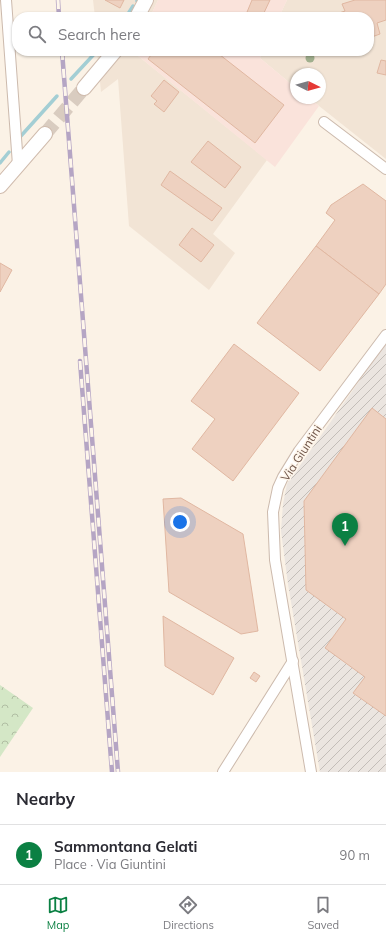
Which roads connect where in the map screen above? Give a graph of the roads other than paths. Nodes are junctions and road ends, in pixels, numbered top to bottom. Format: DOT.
graph roads {
  1 [pos="6,0"];
  2 [pos="146,0"];
  3 [pos="140,12"];
  4 [pos="110,56"];
  5 [pos="84,88"];
  6 [pos="324,122"];
  7 [pos="45,134"];
  8 [pos="18,165"];
  9 [pos="386,169"];
  10 [pos="0,186"];
  11 [pos="386,335"];
  12 [pos="294,661"];
  13 [pos="223,772"];
  14 [pos="311,772"];
  1 -- 8 [label="street"];
  2 -- 3 [label="street"];
  4 -- 5 [label="street"];
  6 -- 9 [label="street"];
  7 -- 8 [label="street"];
  8 -- 10 [label="street"];
  11 -- 12 [label="street, Via Giuntini"];
  12 -- 13 [label="street"];
  12 -- 14 [label="street, Via Giuntini"];
}
